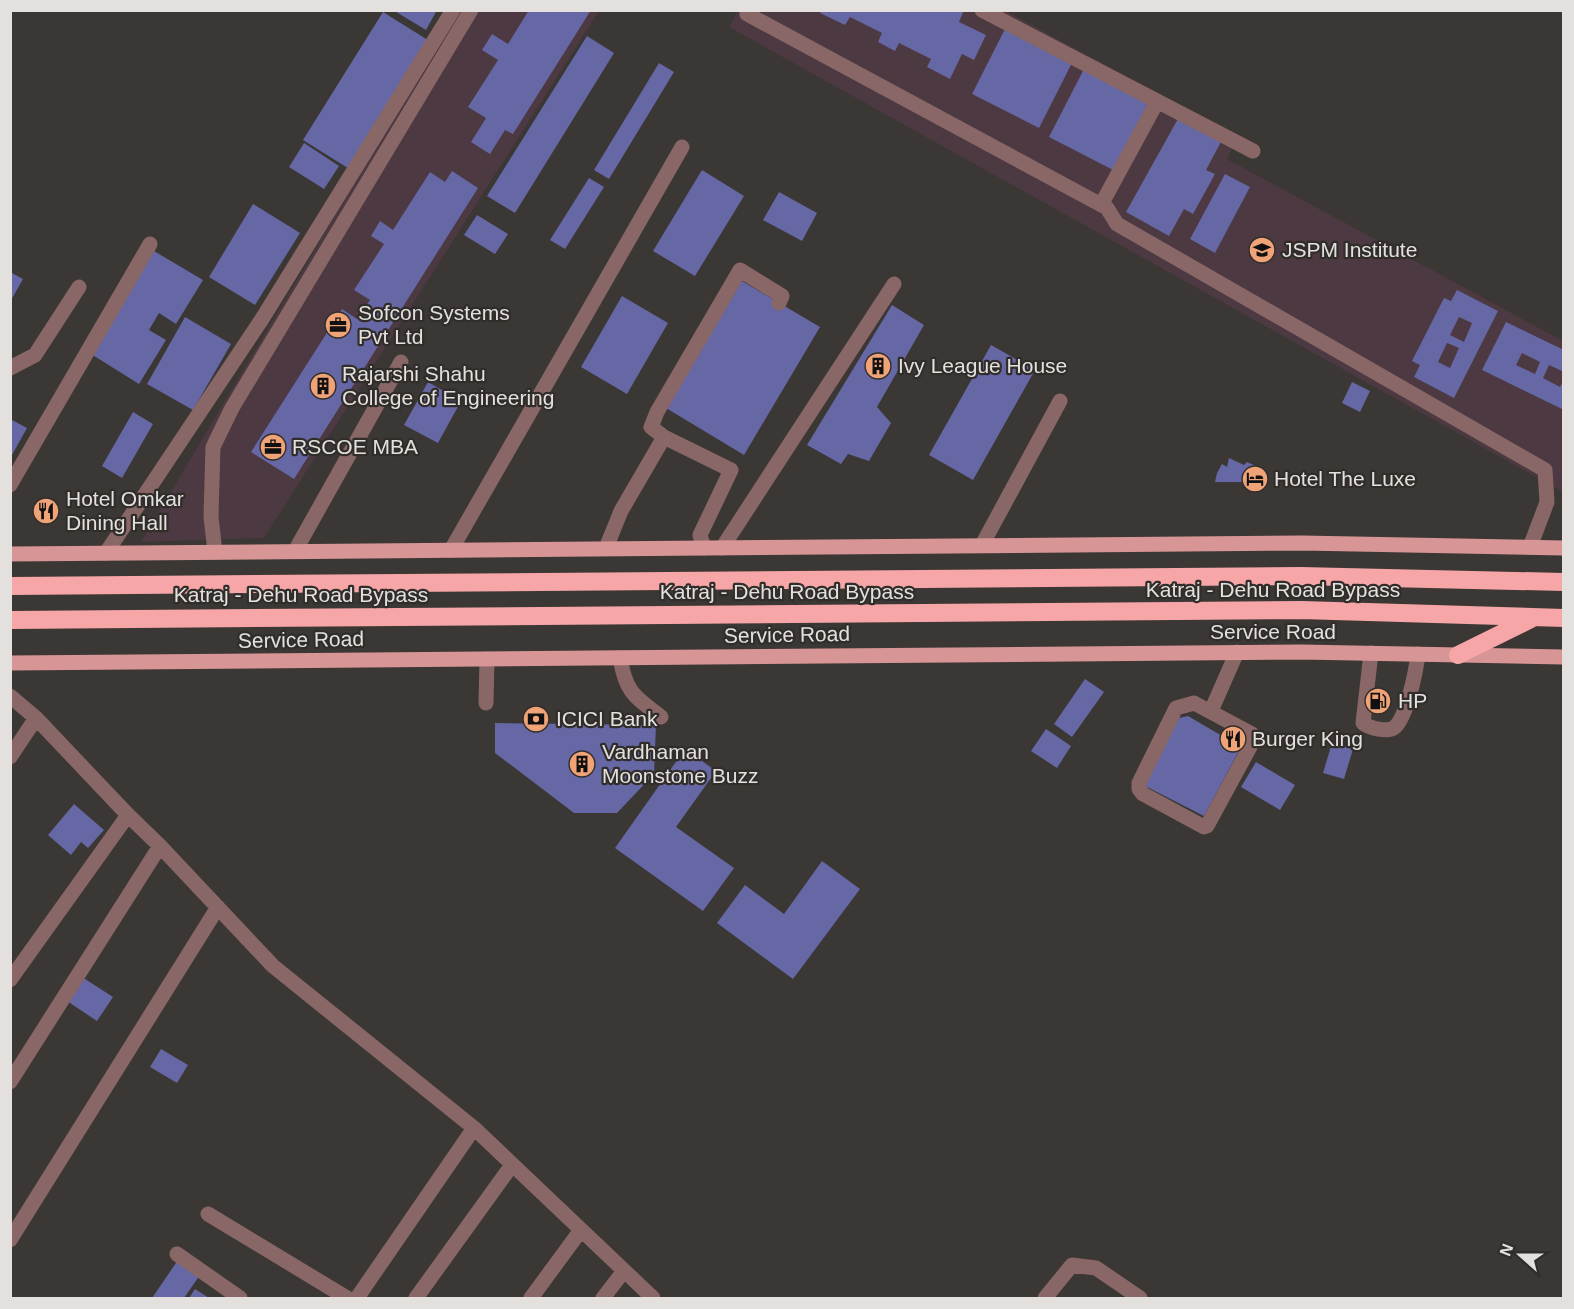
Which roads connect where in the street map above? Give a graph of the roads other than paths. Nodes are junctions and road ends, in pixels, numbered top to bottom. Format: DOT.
graph roads {
  1 [pos="453,10"];
  2 [pos="471,10"];
  3 [pos="749,10"];
  4 [pos="981,10"];
  5 [pos="1157,102"];
  6 [pos="682,147"];
  7 [pos="1253,152"];
  8 [pos="1101,205"];
  9 [pos="150,244"];
  10 [pos="894,284"];
  11 [pos="79,287"];
  12 [pos="779,303"];
  13 [pos="401,362"];
  14 [pos="10,368"];
  15 [pos="1060,401"];
  16 [pos="664,436"];
  17 [pos="10,485"];
  18 [pos="982,545"];
  19 [pos="1530,547"];
  20 [pos="606,548"];
  21 [pos="704,548"];
  22 [pos="722,548"];
  23 [pos="1563,548"];
  24 [pos="451,550"];
  25 [pos="295,551"];
  26 [pos="215,552"];
  27 [pos="106,553"];
  28 [pos="10,554"];
  29 [pos="1563,582"];
  30 [pos="10,585"];
  31 [pos="1533,618"];
  32 [pos="1563,618"];
  33 [pos="10,620"];
  34 [pos="1237,652"];
  35 [pos="1371,653"];
  36 [pos="1419,654"];
  37 [pos="1458,655"];
  38 [pos="1563,657"];
  39 [pos="620,658"];
  40 [pos="487,659"];
  41 [pos="10,663"];
  42 [pos="10,696"];
  43 [pos="486,703"];
  44 [pos="1211,711"];
  45 [pos="661,717"];
  46 [pos="36,718"];
  47 [pos="10,757"];
  48 [pos="128,815"];
  49 [pos="160,846"];
  50 [pos="218,907"];
  51 [pos="10,980"];
  52 [pos="10,1082"];
  53 [pos="474,1128"];
  54 [pos="512,1165"];
  55 [pos="208,1214"];
  56 [pos="581,1230"];
  57 [pos="10,1240"];
  58 [pos="177,1254"];
  59 [pos="624,1271"];
  60 [pos="240,1299"];
  61 [pos="347,1299"];
  62 [pos="357,1299"];
  63 [pos="416,1299"];
  64 [pos="531,1299"];
  65 [pos="603,1299"];
  66 [pos="653,1299"];
  67 [pos="1045,1299"];
  68 [pos="1140,1299"];
  1 -- 27 [label="street"];
  2 -- 26 [label="street"];
  3 -- 8 [label="street"];
  4 -- 5 [label="street"];
  5 -- 7 [label="street"];
  5 -- 8 [label="street"];
  6 -- 24 [label="street"];
  8 -- 19 [label="street"];
  9 -- 17 [label="street"];
  10 -- 22 [label="street"];
  11 -- 14 [label="street"];
  12 -- 16 [label="street"];
  13 -- 25 [label="street"];
  15 -- 18 [label="street"];
  16 -- 20 [label="street"];
  16 -- 21 [label="street"];
  18 -- 19 [label="main road"];
  18 -- 22 [label="main road"];
  19 -- 23 [label="main road"];
  20 -- 21 [label="main road"];
  20 -- 24 [label="main road"];
  21 -- 22 [label="main road"];
  24 -- 25 [label="main road"];
  25 -- 26 [label="main road"];
  26 -- 27 [label="main road"];
  27 -- 28 [label="main road"];
  29 -- 30 [label="highway, Katraj - Dehu Road Bypass"];
  31 -- 32 [label="highway, Katraj - Dehu Road Bypass"];
  31 -- 33 [label="highway, Katraj - Dehu Road Bypass"];
  31 -- 37 [label="highway"];
  34 -- 35 [label="main road, Service Road"];
  34 -- 39 [label="main road, Service Road"];
  34 -- 44 [label="street"];
  35 -- 36 [label="main road, Service Road"];
  35 -- 36 [label="street"];
  36 -- 37 [label="main road, Service Road"];
  37 -- 38 [label="main road, Service Road"];
  39 -- 40 [label="main road, Service Road"];
  39 -- 45 [label="street"];
  40 -- 41 [label="main road, Service Road"];
  40 -- 43 [label="street"];
  42 -- 46 [label="street"];
  44 -- 44 [label="street"];
  46 -- 47 [label="street"];
  46 -- 48 [label="street"];
  48 -- 49 [label="street"];
  48 -- 51 [label="street"];
  49 -- 50 [label="street"];
  49 -- 52 [label="street"];
  50 -- 53 [label="street"];
  50 -- 57 [label="street"];
  53 -- 54 [label="street"];
  53 -- 62 [label="street"];
  54 -- 56 [label="street"];
  54 -- 63 [label="street"];
  55 -- 61 [label="street"];
  56 -- 59 [label="street"];
  56 -- 64 [label="street"];
  58 -- 60 [label="street"];
  59 -- 65 [label="street"];
  59 -- 66 [label="street"];
  67 -- 68 [label="street"];
}
